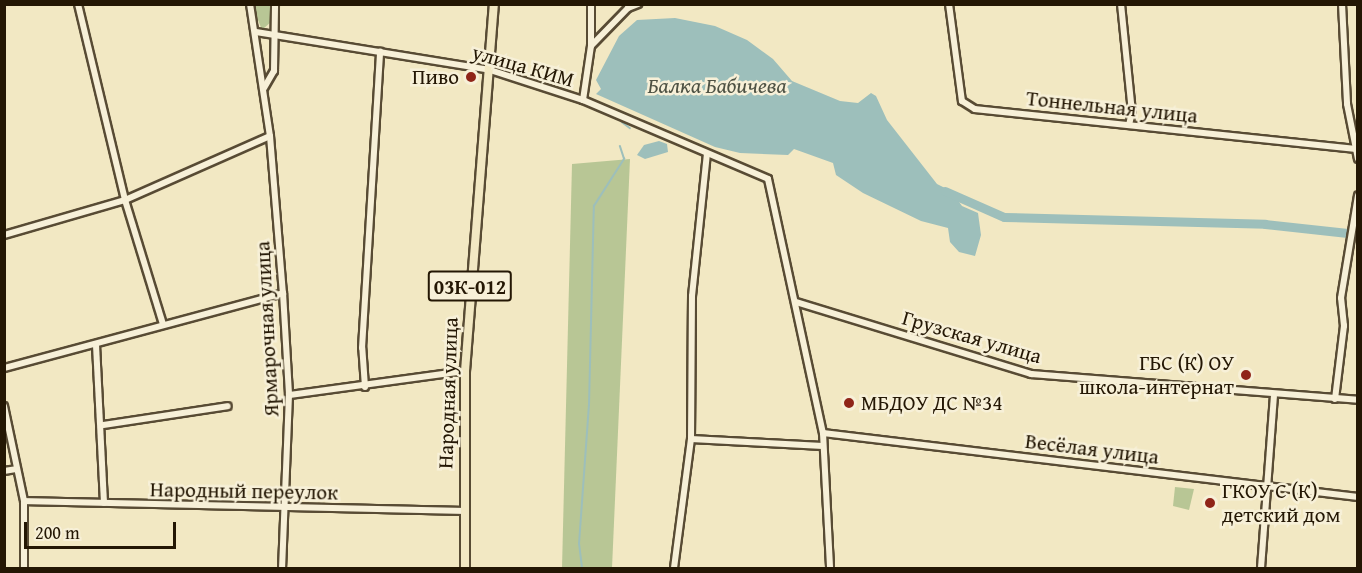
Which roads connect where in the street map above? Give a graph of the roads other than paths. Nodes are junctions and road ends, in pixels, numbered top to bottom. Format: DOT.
graph roads {
  1 [pos="78,4"];
  2 [pos="250,4"];
  3 [pos="275,4"];
  4 [pos="494,4"];
  5 [pos="591,4"];
  6 [pos="638,4"];
  7 [pos="948,4"];
  8 [pos="1121,4"];
  9 [pos="1342,4"];
  10 [pos="256,32"];
  11 [pos="276,35"];
  12 [pos="591,46"];
  13 [pos="380,52"];
  14 [pos="490,70"];
  15 [pos="263,89"];
  16 [pos="583,100"];
  17 [pos="1129,125"];
  18 [pos="270,136"];
  19 [pos="1356,149"];
  20 [pos="707,154"];
  21 [pos="1358,159"];
  22 [pos="1358,195"];
  23 [pos="124,200"];
  24 [pos="4,235"];
  25 [pos="284,293"];
  26 [pos="796,302"];
  27 [pos="163,324"];
  28 [pos="96,345"];
  29 [pos="4,368"];
  30 [pos="465,371"];
  31 [pos="365,387"];
  32 [pos="289,395"];
  33 [pos="1274,396"];
  34 [pos="1335,399"];
  35 [pos="1358,400"];
  36 [pos="4,406"];
  37 [pos="228,406"];
  38 [pos="103,425"];
  39 [pos="823,434"];
  40 [pos="691,439"];
  41 [pos="823,446"];
  42 [pos="16,469"];
  43 [pos="4,471"];
  44 [pos="1268,487"];
  45 [pos="1358,497"];
  46 [pos="24,501"];
  47 [pos="104,503"];
  48 [pos="286,508"];
  49 [pos="463,511"];
  50 [pos="24,568"];
  51 [pos="282,568"];
  52 [pos="465,568"];
  53 [pos="674,568"];
  54 [pos="830,568"];
  55 [pos="1261,568"];
  1 -- 23 [label="street"];
  2 -- 10 [label="street, Ярмарочная улица"];
  3 -- 11 [label="street"];
  4 -- 14 [label="main road, Народная улица / 03К-012"];
  5 -- 12 [label="street"];
  6 -- 12 [label="street"];
  7 -- 17 [label="street, Тоннельная улица"];
  8 -- 17 [label="street"];
  9 -- 19 [label="street"];
  10 -- 11 [label="street, улица КИМ"];
  10 -- 15 [label="street, Ярмарочная улица"];
  11 -- 13 [label="street, улица КИМ"];
  11 -- 15 [label="street"];
  12 -- 16 [label="street"];
  13 -- 14 [label="street, улица КИМ"];
  13 -- 31 [label="street"];
  14 -- 16 [label="street, улица КИМ"];
  14 -- 30 [label="main road, Народная улица / 03К-012"];
  15 -- 18 [label="street, Ярмарочная улица"];
  16 -- 20 [label="street, улица КИМ"];
  17 -- 19 [label="street, Тоннельная улица"];
  18 -- 23 [label="street"];
  18 -- 25 [label="street, Ярмарочная улица"];
  19 -- 21 [label="street"];
  20 -- 26 [label="street, улица КИМ"];
  20 -- 40 [label="street"];
  22 -- 34 [label="street"];
  23 -- 24 [label="street"];
  23 -- 27 [label="street"];
  25 -- 27 [label="street"];
  25 -- 32 [label="street, Ярмарочная улица"];
  26 -- 33 [label="street, Грузская улица"];
  26 -- 39 [label="street"];
  27 -- 28 [label="street"];
  28 -- 29 [label="street"];
  28 -- 38 [label="street"];
  30 -- 31 [label="street"];
  30 -- 49 [label="main road, Народная улица / 03К-012"];
  31 -- 32 [label="street"];
  32 -- 48 [label="street, Ярмарочная улица"];
  33 -- 34 [label="street, Грузская улица"];
  33 -- 44 [label="street"];
  34 -- 35 [label="street, Грузская улица"];
  36 -- 42 [label="street"];
  37 -- 38 [label="street"];
  38 -- 47 [label="street"];
  39 -- 41 [label="street"];
  39 -- 44 [label="street, Весёлая улица"];
  40 -- 41 [label="street"];
  40 -- 53 [label="street"];
  41 -- 54 [label="street"];
  42 -- 43 [label="street"];
  42 -- 46 [label="street"];
  44 -- 45 [label="street, Весёлая улица"];
  44 -- 55 [label="street"];
  46 -- 47 [label="street, Народный переулок"];
  46 -- 50 [label="street"];
  47 -- 48 [label="street, Народный переулок"];
  48 -- 49 [label="street, Народный переулок"];
  48 -- 51 [label="street, Ярмарочная улица"];
  49 -- 52 [label="main road, Народная улица / 03К-012"];
}
